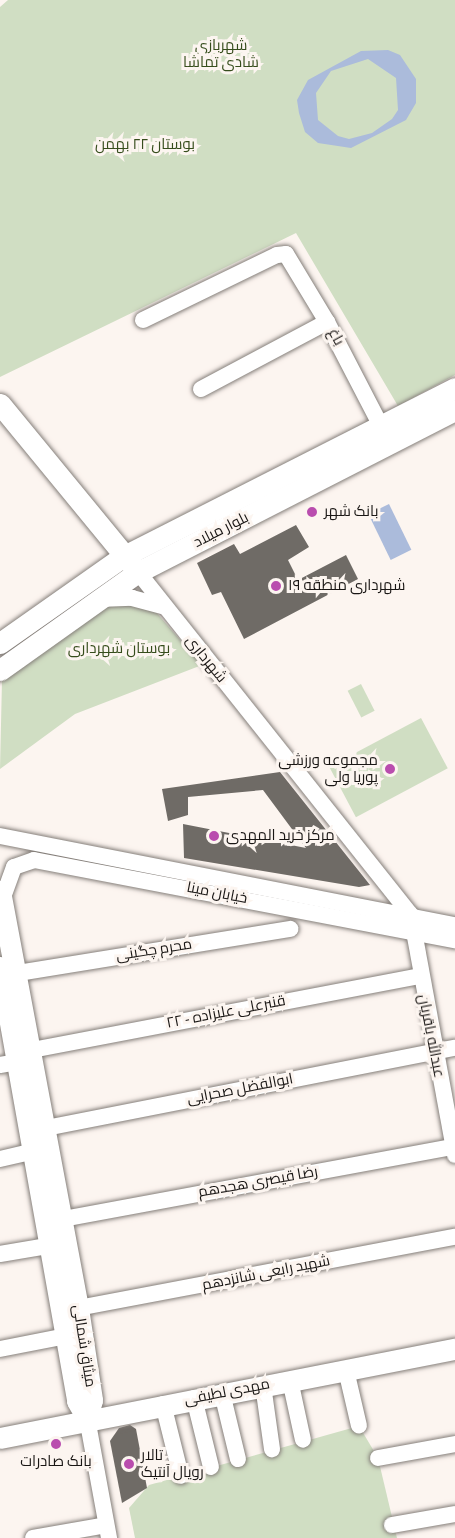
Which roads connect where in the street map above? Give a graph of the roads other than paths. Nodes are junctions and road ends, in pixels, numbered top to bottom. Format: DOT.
graph roads {
  1 [pos="144,320"];
  2 [pos="327,322"];
  3 [pos="455,388"];
  4 [pos="201,389"];
  5 [pos="0,404"];
  6 [pos="455,411"];
  7 [pos="383,422"];
  8 [pos="389,446"];
  9 [pos="131,564"];
  10 [pos="98,599"];
  11 [pos="165,607"];
  12 [pos="0,643"];
  13 [pos="0,670"];
  14 [pos="0,836"];
  15 [pos="1,895"];
  16 [pos="412,923"];
  17 [pos="455,925"];
  18 [pos="290,929"];
  19 [pos="455,940"];
  20 [pos="9,970"];
  21 [pos="420,976"];
  22 [pos="455,1048"];
  23 [pos="435,1051"];
  24 [pos="16,1059"];
  25 [pos="46,1128"];
  26 [pos="454,1149"];
  27 [pos="34,1151"];
  28 [pos="0,1159"];
  29 [pos="63,1218"];
  30 [pos="455,1237"];
  31 [pos="53,1245"];
  32 [pos="0,1254"];
  33 [pos="78,1308"];
  34 [pos="66,1336"];
  35 [pos="0,1349"];
  36 [pos="455,1349"];
  37 [pos="346,1370"];
  38 [pos="290,1380"];
  39 [pos="262,1385"];
  40 [pos="222,1393"];
  41 [pos="194,1398"];
  42 [pos="163,1404"];
  43 [pos="87,1418"];
  44 [pos="359,1426"];
  45 [pos="0,1438"];
  46 [pos="303,1440"];
  47 [pos="455,1444"];
  48 [pos="272,1449"];
  49 [pos="378,1458"];
  50 [pos="238,1459"];
  51 [pos="211,1467"];
  52 [pos="181,1476"];
  53 [pos="455,1514"];
  54 [pos="392,1525"];
  55 [pos="107,1531"];
  56 [pos="33,1538"];
  1 -- 2 [label="street, باغ"];
  2 -- 4 [label="street"];
  2 -- 7 [label="street, باغ"];
  3 -- 7 [label="main road, بلوار میلاد"];
  5 -- 9 [label="main road, شهرداری"];
  6 -- 8 [label="main road, بلوار میلاد"];
  7 -- 8 [label="street, باغ"];
  7 -- 9 [label="main road, بلوار میلاد"];
  8 -- 9 [label="main road, بلوار میلاد"];
  9 -- 10 [label="main road, بلوار میلاد"];
  9 -- 11 [label="street, شهرداری"];
  9 -- 12 [label="main road, بلوار میلاد"];
  10 -- 11 [label="street"];
  10 -- 13 [label="main road, بلوار میلاد"];
  11 -- 16 [label="street, شهرداری"];
  14 -- 16 [label="street, خیابان مینا"];
  15 -- 16 [label="street, خیابان مینا"];
  15 -- 20 [label="main road, میثاق شمالی"];
  16 -- 17 [label="street, خیابان مینا"];
  16 -- 19 [label="street, خیابان مینا"];
  16 -- 21 [label="street, عبدالله باقریان"];
  18 -- 20 [label="street, محرم چگینی"];
  20 -- 24 [label="main road, میثاق شمالی"];
  21 -- 23 [label="street, عبدالله باقریان"];
  21 -- 24 [label="street, قنبرعلی علیزاده - ۲۲"];
  22 -- 23 [label="street, ابوالفضل صحرایی"];
  23 -- 25 [label="street, ابوالفضل صحرایی"];
  23 -- 26 [label="street, عبدالله باقریان"];
  24 -- 25 [label="main road, میثاق شمالی"];
  24 -- 27 [label="main road, میثاق شمالی"];
  25 -- 29 [label="main road, میثاق شمالی"];
  26 -- 29 [label="street, رضا قیصری هجدهم"];
  27 -- 28 [label="street"];
  27 -- 31 [label="main road, میثاق شمالی"];
  29 -- 33 [label="main road, میثاق شمالی"];
  30 -- 33 [label="street, شهید رابعی شانزدهم"];
  31 -- 32 [label="street"];
  31 -- 34 [label="main road, میثاق شمالی"];
  33 -- 43 [label="main road, میثاق شمالی"];
  34 -- 35 [label="street"];
  34 -- 43 [label="main road, میثاق شمالی"];
  36 -- 37 [label="main road, مهدی لطیفی"];
  37 -- 38 [label="main road, مهدی لطیفی"];
  37 -- 44 [label="street"];
  38 -- 39 [label="main road, مهدی لطیفی"];
  38 -- 46 [label="street"];
  39 -- 40 [label="main road, مهدی لطیفی"];
  39 -- 48 [label="street"];
  40 -- 41 [label="main road, مهدی لطیفی"];
  40 -- 50 [label="street"];
  41 -- 42 [label="main road, مهدی لطیفی"];
  41 -- 51 [label="street"];
  42 -- 43 [label="main road, مهدی لطیفی"];
  42 -- 52 [label="street"];
  43 -- 45 [label="main road, مهدی لطیفی"];
  43 -- 55 [label="street"];
  47 -- 49 [label="street"];
  53 -- 54 [label="street"];
  55 -- 56 [label="street"];
}
